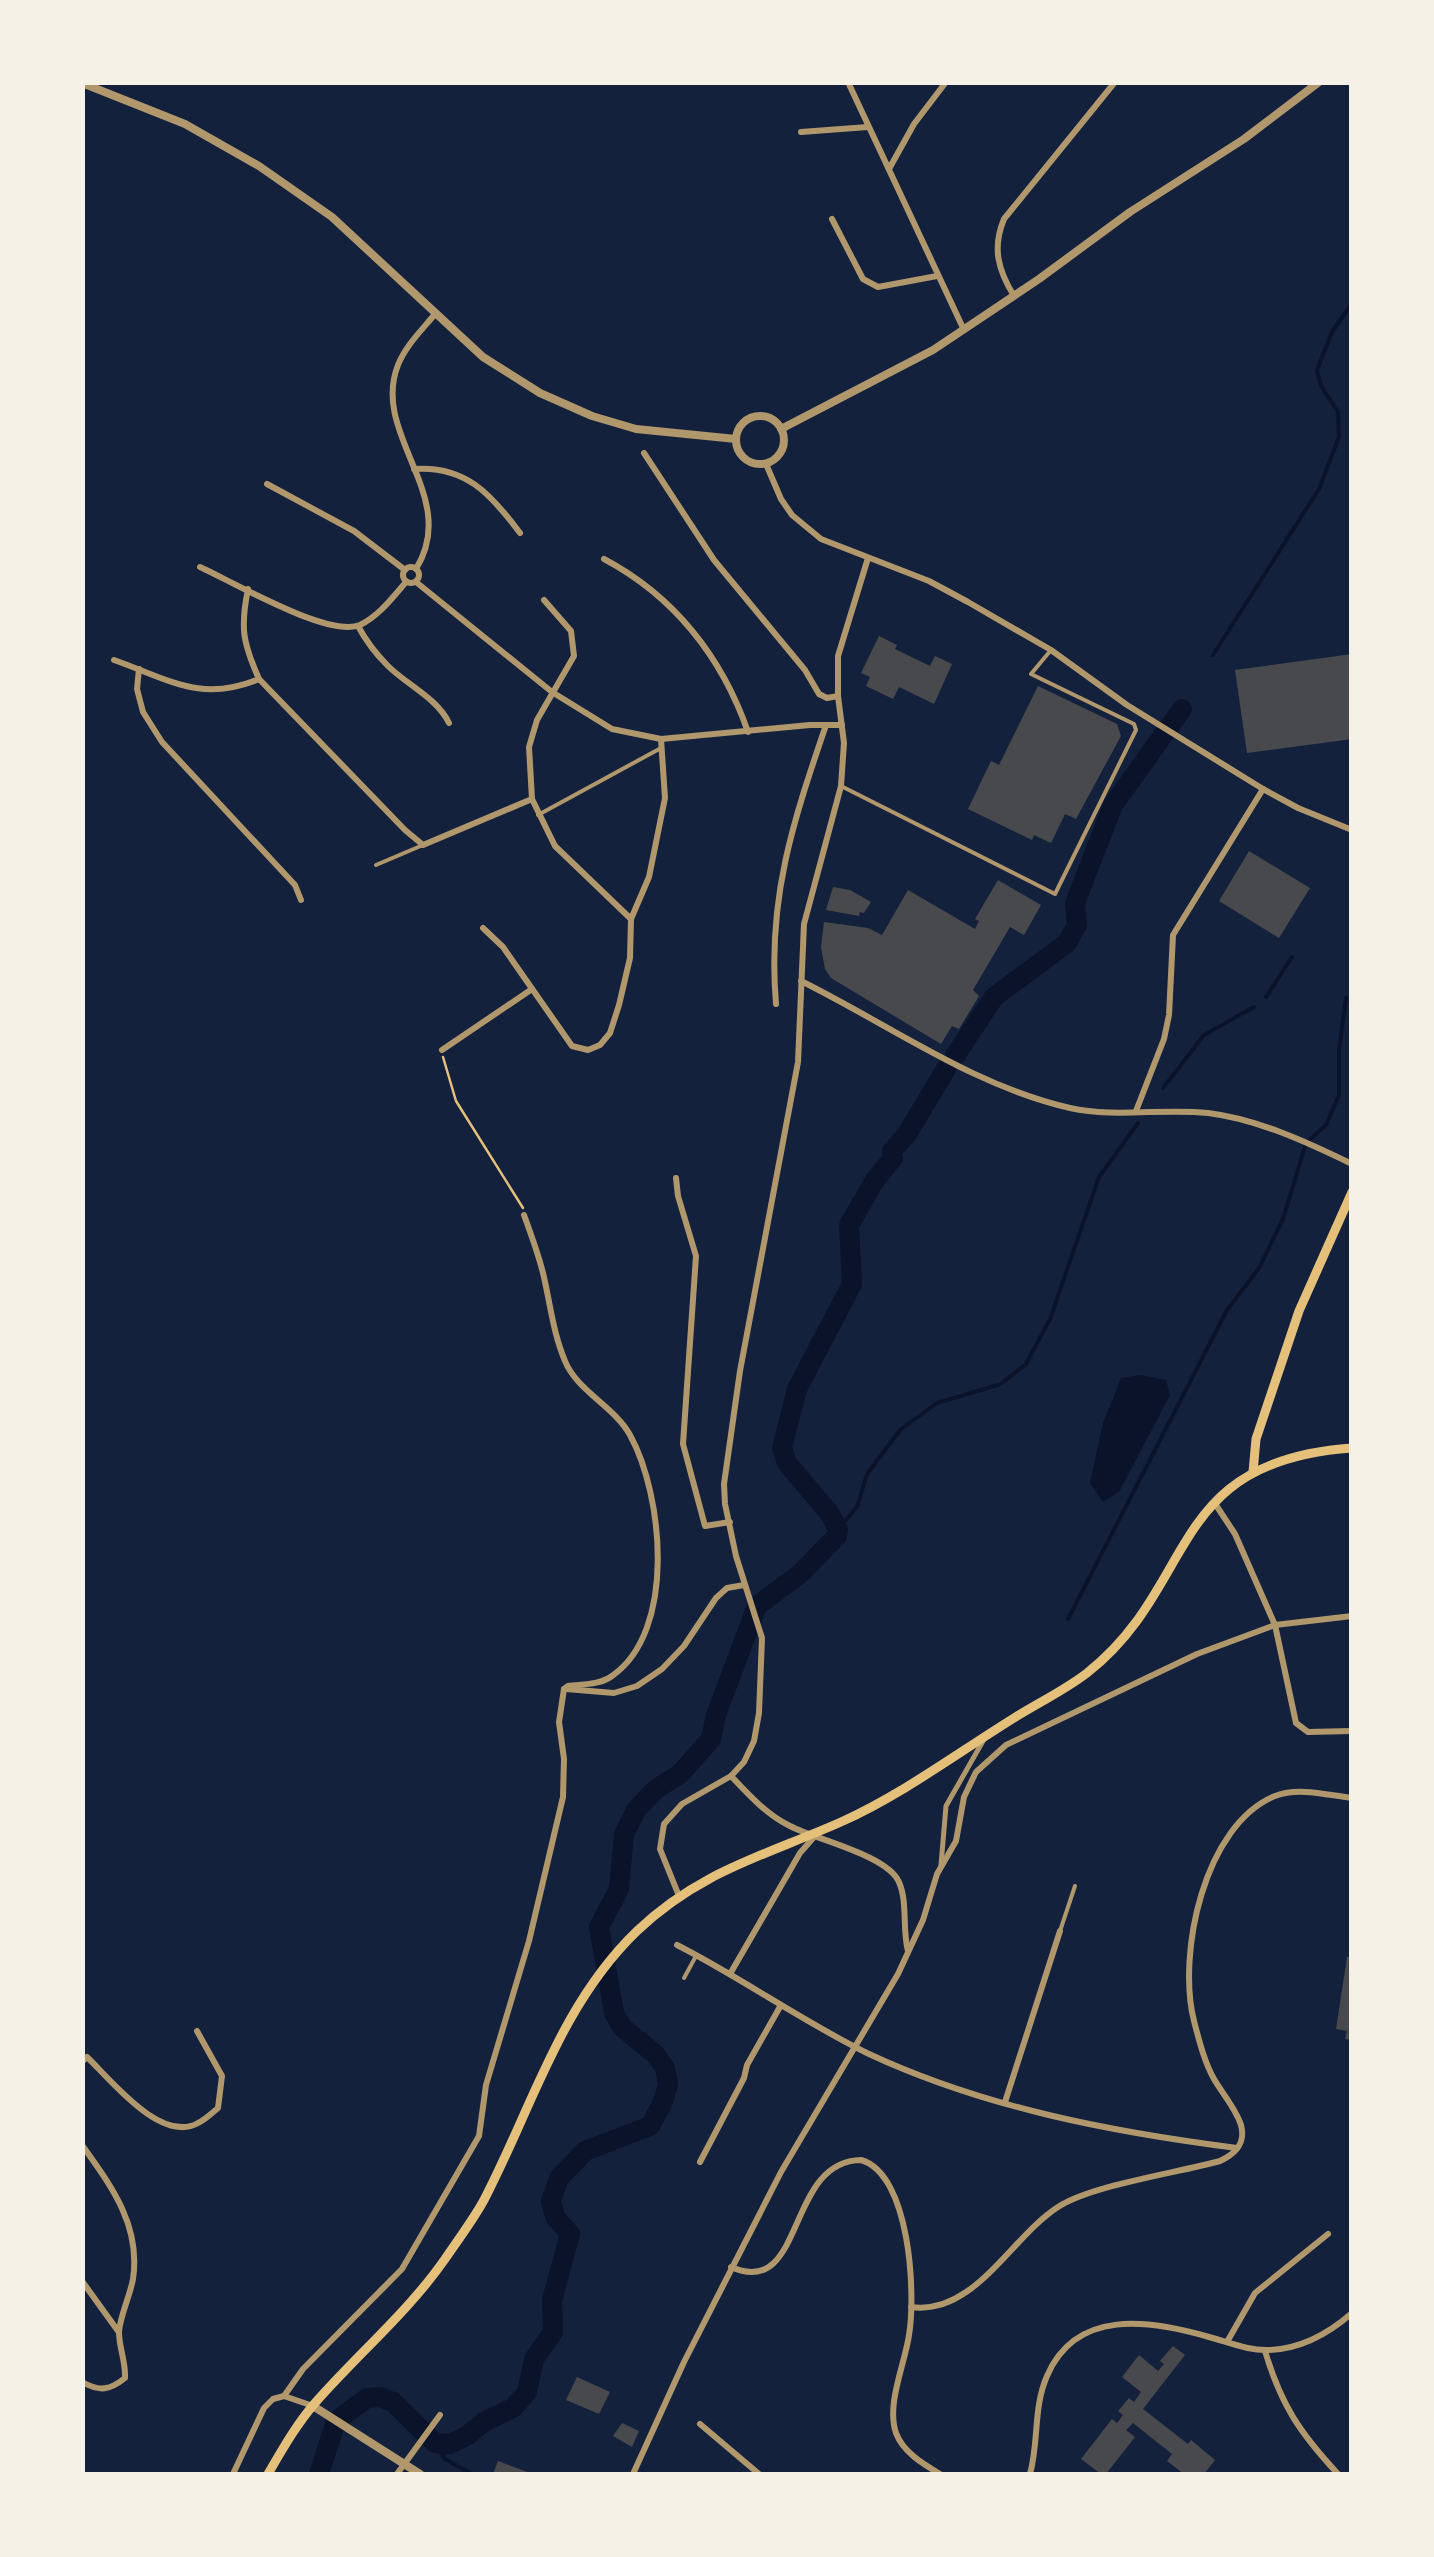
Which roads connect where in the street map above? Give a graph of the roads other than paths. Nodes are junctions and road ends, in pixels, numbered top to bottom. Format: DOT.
graph roads {
  1 [pos="848,82"];
  2 [pos="946,82"];
  3 [pos="1115,82"];
  4 [pos="1319,82"];
  5 [pos="82,83"];
  6 [pos="868,128"];
  7 [pos="802,132"];
  8 [pos="888,170"];
  9 [pos="832,219"];
  10 [pos="937,276"];
  11 [pos="1014,296"];
  12 [pos="436,314"];
  13 [pos="964,330"];
  14 [pos="781,429"];
  15 [pos="736,439"];
  16 [pos="644,453"];
  17 [pos="766,464"];
  18 [pos="414,469"];
  19 [pos="267,484"];
  20 [pos="520,533"];
  21 [pos="868,558"];
  22 [pos="604,559"];
  23 [pos="200,567"];
  24 [pos="416,569"];
  25 [pos="405,570"];
  26 [pos="406,582"];
  27 [pos="416,582"];
  28 [pos="248,589"];
  29 [pos="544,600"];
  30 [pos="358,626"];
  31 [pos="1051,650"];
  32 [pos="114,660"];
  33 [pos="139,669"];
  34 [pos="259,679"];
  35 [pos="552,692"];
  36 [pos="838,696"];
  37 [pos="448,723"];
  38 [pos="826,725"];
  39 [pos="842,725"];
  40 [pos="748,732"];
  41 [pos="662,743"];
  42 [pos="841,786"];
  43 [pos="1264,789"];
  44 [pos="532,799"];
  45 [pos="538,815"];
  46 [pos="1352,830"];
  47 [pos="423,844"];
  48 [pos="376,865"];
  49 [pos="300,900"];
  50 [pos="631,919"];
  51 [pos="483,928"];
  52 [pos="801,981"];
  53 [pos="532,989"];
  54 [pos="776,1004"];
  55 [pos="442,1050"];
  56 [pos="1136,1111"];
  57 [pos="1352,1164"];
  58 [pos="676,1178"];
  59 [pos="1352,1192"];
  60 [pos="524,1214"];
  61 [pos="1352,1448"];
  62 [pos="1252,1472"];
  63 [pos="1214,1502"];
  64 [pos="730,1522"];
  65 [pos="744,1585"];
  66 [pos="1352,1616"];
  67 [pos="1275,1625"];
  68 [pos="564,1689"];
  69 [pos="1352,1731"];
  70 [pos="985,1738"];
  71 [pos="731,1776"];
  72 [pos="1352,1798"];
  73 [pos="814,1837"];
  74 [pos="941,1868"];
  75 [pos="1074,1886"];
  76 [pos="679,1896"];
  77 [pos="1060,1932"];
  78 [pos="677,1945"];
  79 [pos="908,1951"];
  80 [pos="697,1955"];
  81 [pos="730,1974"];
  82 [pos="684,1978"];
  83 [pos="781,2005"];
  84 [pos="197,2031"];
  85 [pos="856,2046"];
  86 [pos="82,2062"];
  87 [pos="1005,2102"];
  88 [pos="82,2146"];
  89 [pos="1238,2148"];
  90 [pos="700,2162"];
  91 [pos="1328,2234"];
  92 [pos="731,2267"];
  93 [pos="82,2280"];
  94 [pos="910,2307"];
  95 [pos="1352,2313"];
  96 [pos="119,2332"];
  97 [pos="1228,2342"];
  98 [pos="1265,2351"];
  99 [pos="82,2382"];
  100 [pos="284,2396"];
  101 [pos="312,2406"];
  102 [pos="440,2416"];
  103 [pos="700,2424"];
  104 [pos="404,2464"];
  105 [pos="232,2474"];
  106 [pos="268,2474"];
  107 [pos="397,2474"];
  108 [pos="420,2474"];
  109 [pos="633,2474"];
  110 [pos="759,2474"];
  111 [pos="940,2474"];
  112 [pos="1030,2474"];
  113 [pos="1338,2474"];
  1 -- 6 [label="street"];
  2 -- 8 [label="street"];
  3 -- 11 [label="street"];
  4 -- 11 [label="street"];
  5 -- 12 [label="street"];
  6 -- 7 [label="street"];
  6 -- 8 [label="street"];
  8 -- 10 [label="street"];
  9 -- 10 [label="street"];
  10 -- 13 [label="street"];
  11 -- 13 [label="street"];
  12 -- 15 [label="street"];
  12 -- 18 [label="street"];
  13 -- 14 [label="street"];
  14 -- 15 [label="street"];
  14 -- 17 [label="street"];
  15 -- 17 [label="street"];
  16 -- 36 [label="street"];
  17 -- 21 [label="street"];
  18 -- 20 [label="street"];
  18 -- 24 [label="street"];
  19 -- 25 [label="street"];
  21 -- 31 [label="street"];
  21 -- 36 [label="street"];
  22 -- 40 [label="street"];
  23 -- 28 [label="street"];
  24 -- 25 [label="street"];
  24 -- 27 [label="street"];
  25 -- 26 [label="street"];
  26 -- 27 [label="street"];
  26 -- 30 [label="street"];
  27 -- 35 [label="street"];
  28 -- 30 [label="street"];
  28 -- 34 [label="street"];
  29 -- 35 [label="street"];
  30 -- 37 [label="street"];
  31 -- 42 [label="lane"];
  31 -- 43 [label="street"];
  32 -- 33 [label="street"];
  33 -- 34 [label="street"];
  33 -- 49 [label="street"];
  34 -- 47 [label="street"];
  35 -- 41 [label="street"];
  35 -- 44 [label="street"];
  36 -- 39 [label="street"];
  38 -- 39 [label="street"];
  38 -- 40 [label="street"];
  38 -- 54 [label="street"];
  39 -- 42 [label="street"];
  40 -- 41 [label="street"];
  41 -- 45 [label="lane"];
  41 -- 50 [label="street"];
  42 -- 52 [label="street"];
  43 -- 46 [label="street"];
  43 -- 56 [label="street"];
  44 -- 45 [label="street"];
  44 -- 47 [label="street"];
  45 -- 50 [label="street"];
  47 -- 48 [label="lane"];
  50 -- 53 [label="street"];
  51 -- 53 [label="street"];
  52 -- 56 [label="street"];
  52 -- 64 [label="street"];
  53 -- 55 [label="street"];
  56 -- 57 [label="street"];
  58 -- 64 [label="street"];
  59 -- 62 [label="main road"];
  60 -- 68 [label="street"];
  61 -- 62 [label="main road"];
  62 -- 63 [label="main road"];
  63 -- 67 [label="street"];
  63 -- 70 [label="main road"];
  64 -- 65 [label="street"];
  65 -- 68 [label="street"];
  65 -- 71 [label="street"];
  66 -- 67 [label="street"];
  67 -- 69 [label="street"];
  67 -- 74 [label="street"];
  68 -- 100 [label="street"];
  70 -- 74 [label="street"];
  70 -- 76 [label="main road"];
  71 -- 73 [label="street"];
  71 -- 76 [label="street"];
  72 -- 89 [label="street"];
  73 -- 79 [label="street"];
  73 -- 81 [label="street"];
  74 -- 79 [label="street"];
  75 -- 77 [label="lane"];
  76 -- 101 [label="main road"];
  77 -- 87 [label="street"];
  78 -- 80 [label="street"];
  79 -- 85 [label="street"];
  80 -- 81 [label="street"];
  80 -- 82 [label="lane"];
  81 -- 83 [label="street"];
  83 -- 85 [label="street"];
  83 -- 90 [label="street"];
  84 -- 86 [label="street"];
  85 -- 87 [label="street"];
  85 -- 92 [label="street"];
  87 -- 89 [label="street"];
  88 -- 96 [label="street"];
  89 -- 94 [label="street"];
  91 -- 97 [label="street"];
  92 -- 94 [label="street"];
  92 -- 109 [label="street"];
  93 -- 96 [label="street"];
  94 -- 111 [label="street"];
  95 -- 98 [label="street"];
  96 -- 99 [label="street"];
  97 -- 98 [label="street"];
  97 -- 112 [label="street"];
  98 -- 113 [label="street"];
  100 -- 101 [label="street"];
  100 -- 105 [label="street"];
  101 -- 104 [label="street"];
  101 -- 106 [label="main road"];
  102 -- 104 [label="street"];
  103 -- 110 [label="street"];
  104 -- 107 [label="street"];
  104 -- 108 [label="street"];
}
